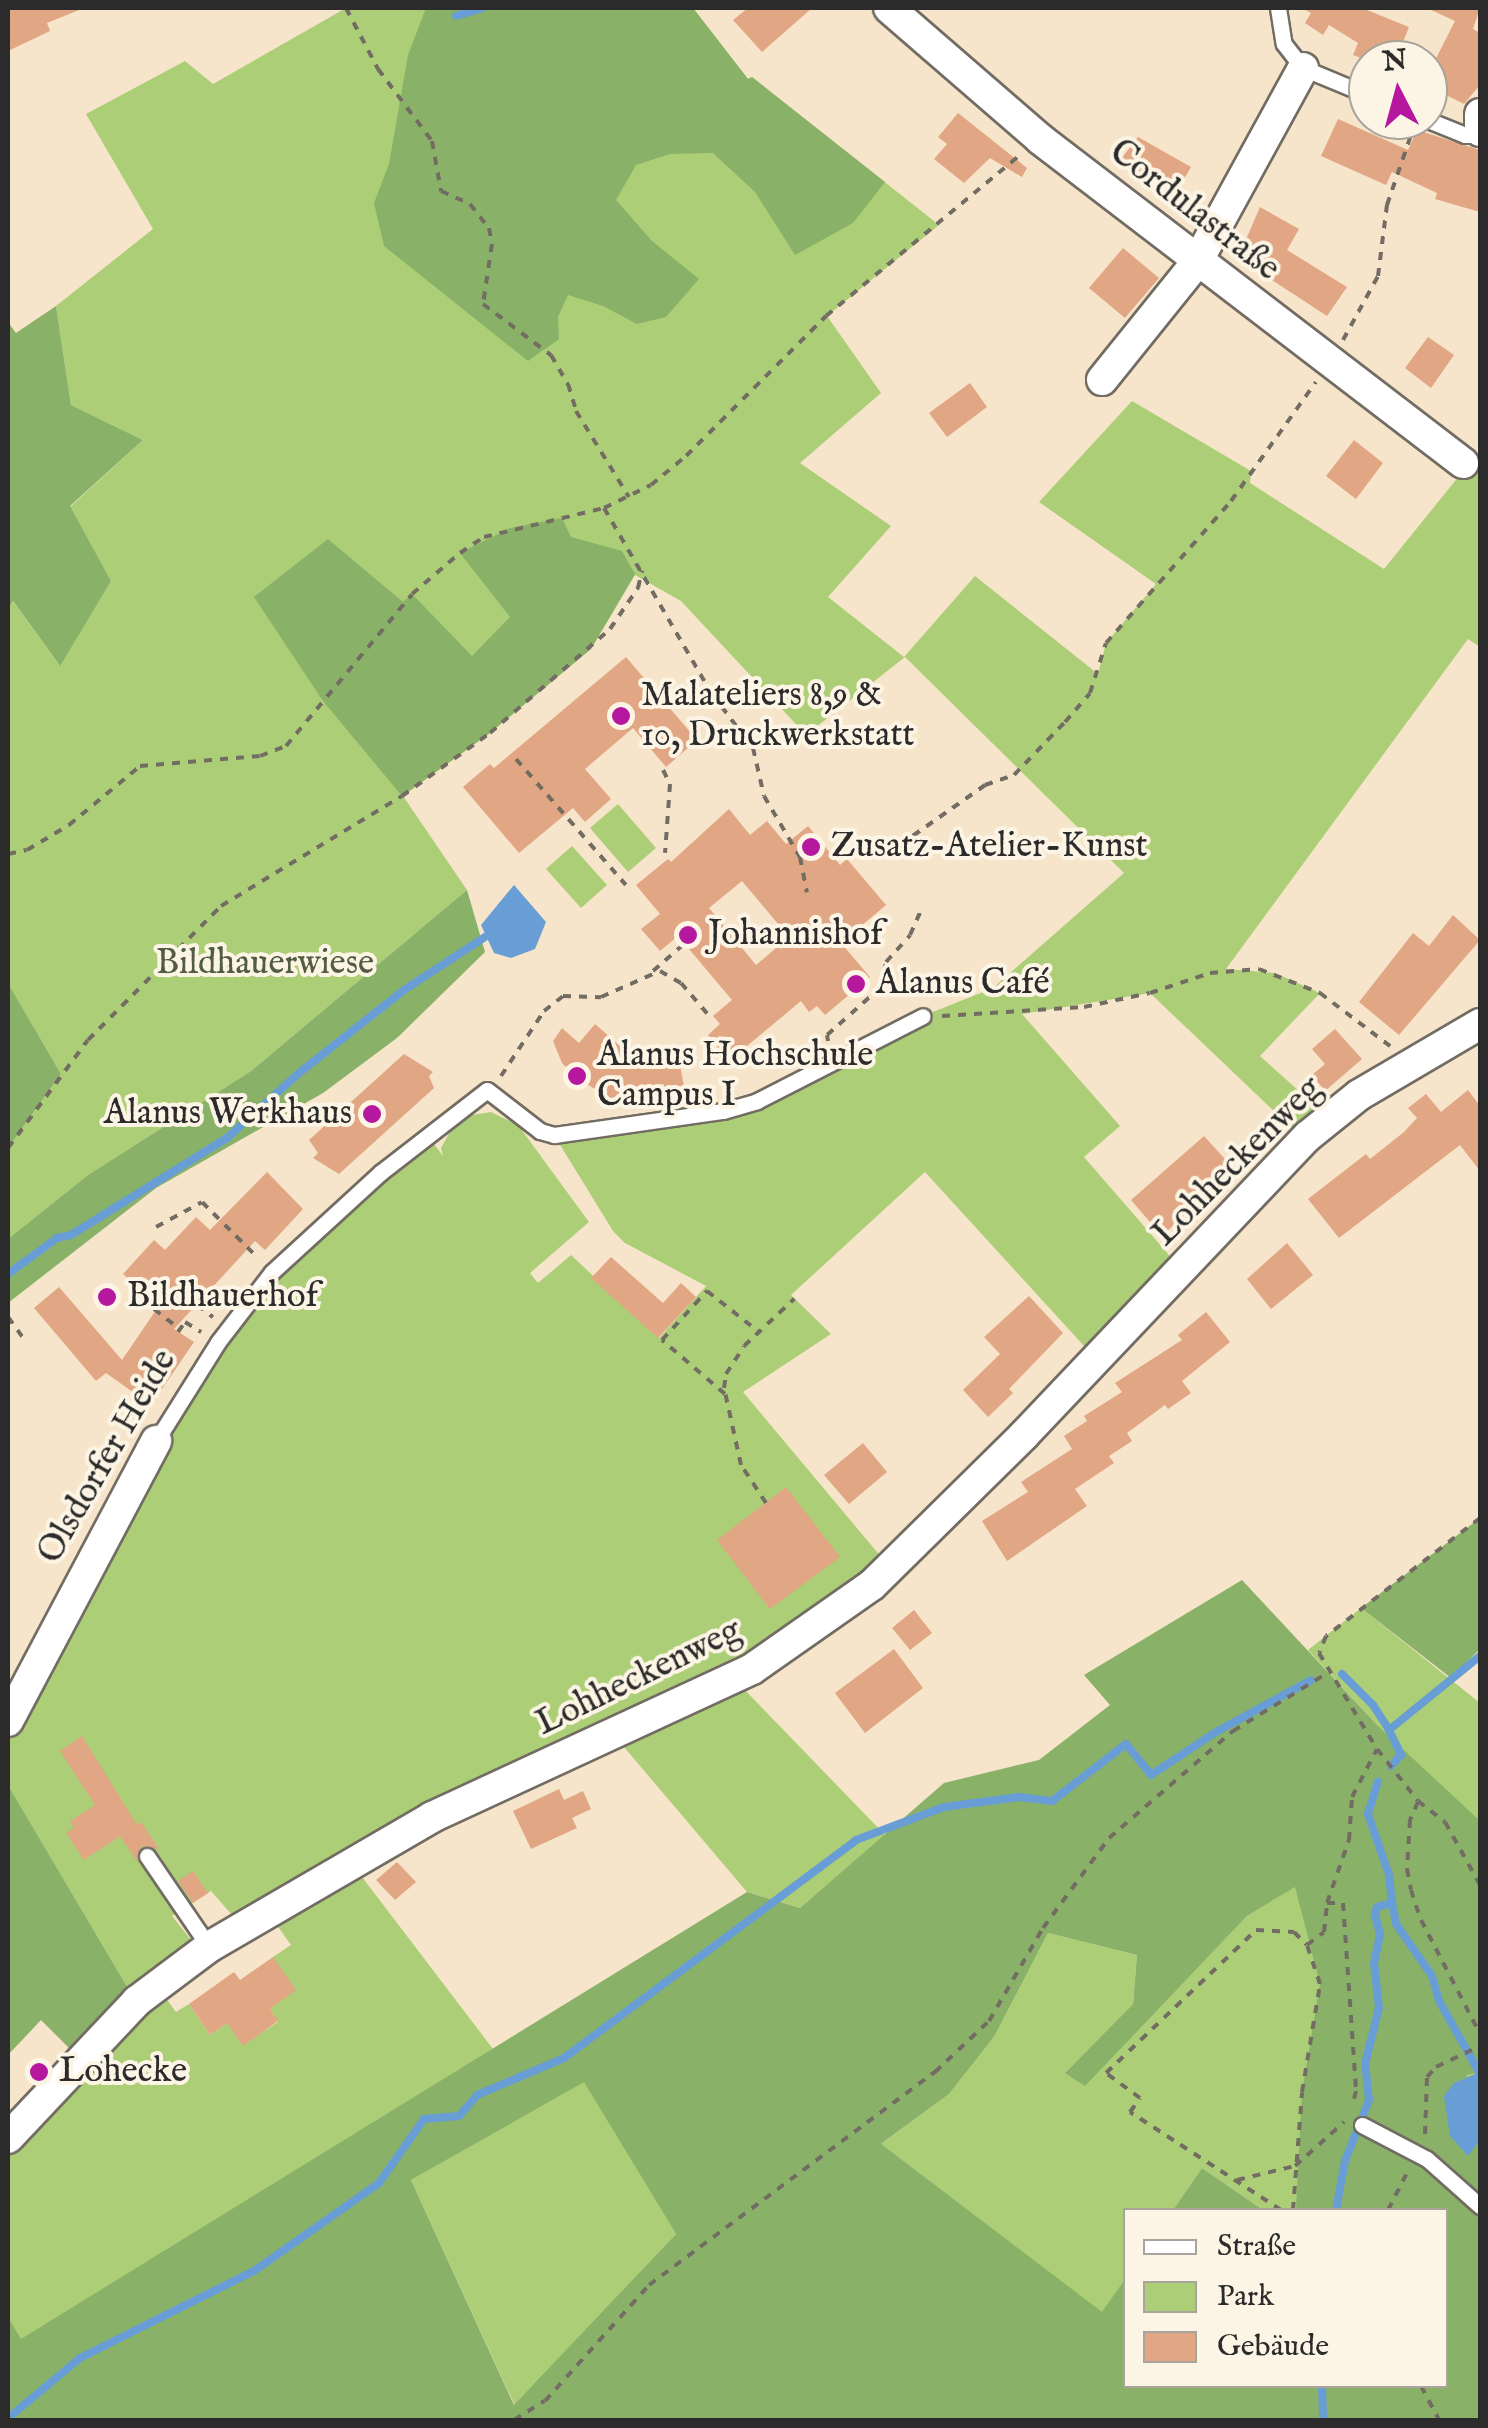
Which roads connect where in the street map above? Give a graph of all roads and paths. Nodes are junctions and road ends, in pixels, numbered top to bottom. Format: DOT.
graph roads {
  1 [pos="346,8"];
  2 [pos="889,8"];
  3 [pos="1278,8"];
  4 [pos="1310,71"];
  5 [pos="1348,87"];
  6 [pos="1480,114"];
  7 [pos="1448,128"];
  8 [pos="1480,133"];
  9 [pos="1040,139"];
  10 [pos="1409,140"];
  11 [pos="1196,262"];
  12 [pos="1330,363"];
  13 [pos="1102,380"];
  14 [pos="1463,463"];
  15 [pos="629,497"];
  16 [pos="604,508"];
  17 [pos="642,570"];
  18 [pos="516,759"];
  19 [pos="663,770"];
  20 [pos="666,852"];
  21 [pos="8,854"];
  22 [pos="886,854"];
  23 [pos="626,886"];
  24 [pos="807,892"];
  25 [pos="922,908"];
  26 [pos="685,944"];
  27 [pos="653,972"];
  28 [pos="923,1016"];
  29 [pos="711,1018"];
  30 [pos="1480,1024"];
  31 [pos="834,1062"];
  32 [pos="1413,1063"];
  33 [pos="487,1090"];
  34 [pos="8,1148"];
  35 [pos="156,1228"];
  36 [pos="272,1272"];
  37 [pos="794,1299"];
  38 [pos="154,1309"];
  39 [pos="8,1317"];
  40 [pos="758,1332"];
  41 [pos="24,1340"];
  42 [pos="218,1342"];
  43 [pos="725,1394"];
  44 [pos="156,1441"];
  45 [pos="766,1503"];
  46 [pos="1480,1518"];
  47 [pos="1329,1672"];
  48 [pos="8,1721"];
  49 [pos="1377,1748"];
  50 [pos="1418,1800"];
  51 [pos="147,1856"];
  52 [pos="1480,1886"];
  53 [pos="1327,1903"];
  54 [pos="1307,1944"];
  55 [pos="210,1947"];
  56 [pos="1480,2034"];
  57 [pos="1477,2047"];
  58 [pos="1427,2077"];
  59 [pos="1362,2124"];
  60 [pos="8,2138"];
  61 [pos="1295,2166"];
  62 [pos="1236,2180"];
  63 [pos="1480,2206"];
  64 [pos="1277,2208"];
  65 [pos="1293,2208"];
  66 [pos="1421,2388"];
  67 [pos="514,2420"];
  68 [pos="1439,2420"];
  1 -- 15 [label="path"];
  2 -- 9 [label="street, Cordulastraße"];
  3 -- 4 [label="lane"];
  4 -- 5 [label="lane"];
  4 -- 11 [label="street"];
  6 -- 8 [label="street"];
  7 -- 8 [label="lane"];
  9 -- 11 [label="street, Cordulastraße"];
  9 -- 15 [label="path"];
  10 -- 12 [label="path"];
  11 -- 12 [label="street, Cordulastraße"];
  11 -- 13 [label="street"];
  12 -- 14 [label="street, Cordulastraße"];
  12 -- 22 [label="path"];
  15 -- 16 [label="path"];
  16 -- 17 [label="path"];
  16 -- 21 [label="path"];
  17 -- 24 [label="path"];
  17 -- 34 [label="path"];
  18 -- 23 [label="path"];
  19 -- 20 [label="path"];
  25 -- 31 [label="path"];
  26 -- 27 [label="path"];
  27 -- 29 [label="path"];
  27 -- 33 [label="path"];
  28 -- 31 [label="lane"];
  28 -- 32 [label="path"];
  30 -- 32 [label="street, Lohheckenweg"];
  31 -- 33 [label="lane"];
  32 -- 55 [label="street, Lohheckenweg"];
  33 -- 36 [label="lane, Olsdorfer Heide"];
  35 -- 36 [label="path"];
  36 -- 42 [label="lane, Olsdorfer Heide"];
  37 -- 40 [label="path"];
  38 -- 42 [label="path"];
  39 -- 41 [label="path"];
  40 -- 43 [label="path"];
  40 -- 43 [label="path"];
  42 -- 44 [label="lane, Olsdorfer Heide"];
  43 -- 45 [label="path"];
  44 -- 48 [label="street, Olsdorfer Heide"];
  46 -- 47 [label="path"];
  47 -- 49 [label="path"];
  47 -- 67 [label="path"];
  49 -- 50 [label="path"];
  49 -- 53 [label="path"];
  50 -- 52 [label="path"];
  50 -- 56 [label="path"];
  51 -- 55 [label="lane"];
  53 -- 54 [label="path"];
  53 -- 61 [label="path"];
  54 -- 61 [label="path"];
  54 -- 62 [label="path"];
  55 -- 60 [label="street, Lohheckenweg"];
  57 -- 58 [label="path"];
  59 -- 63 [label="lane"];
  61 -- 62 [label="path"];
  61 -- 65 [label="path"];
  62 -- 64 [label="path"];
  66 -- 68 [label="path"];
}
